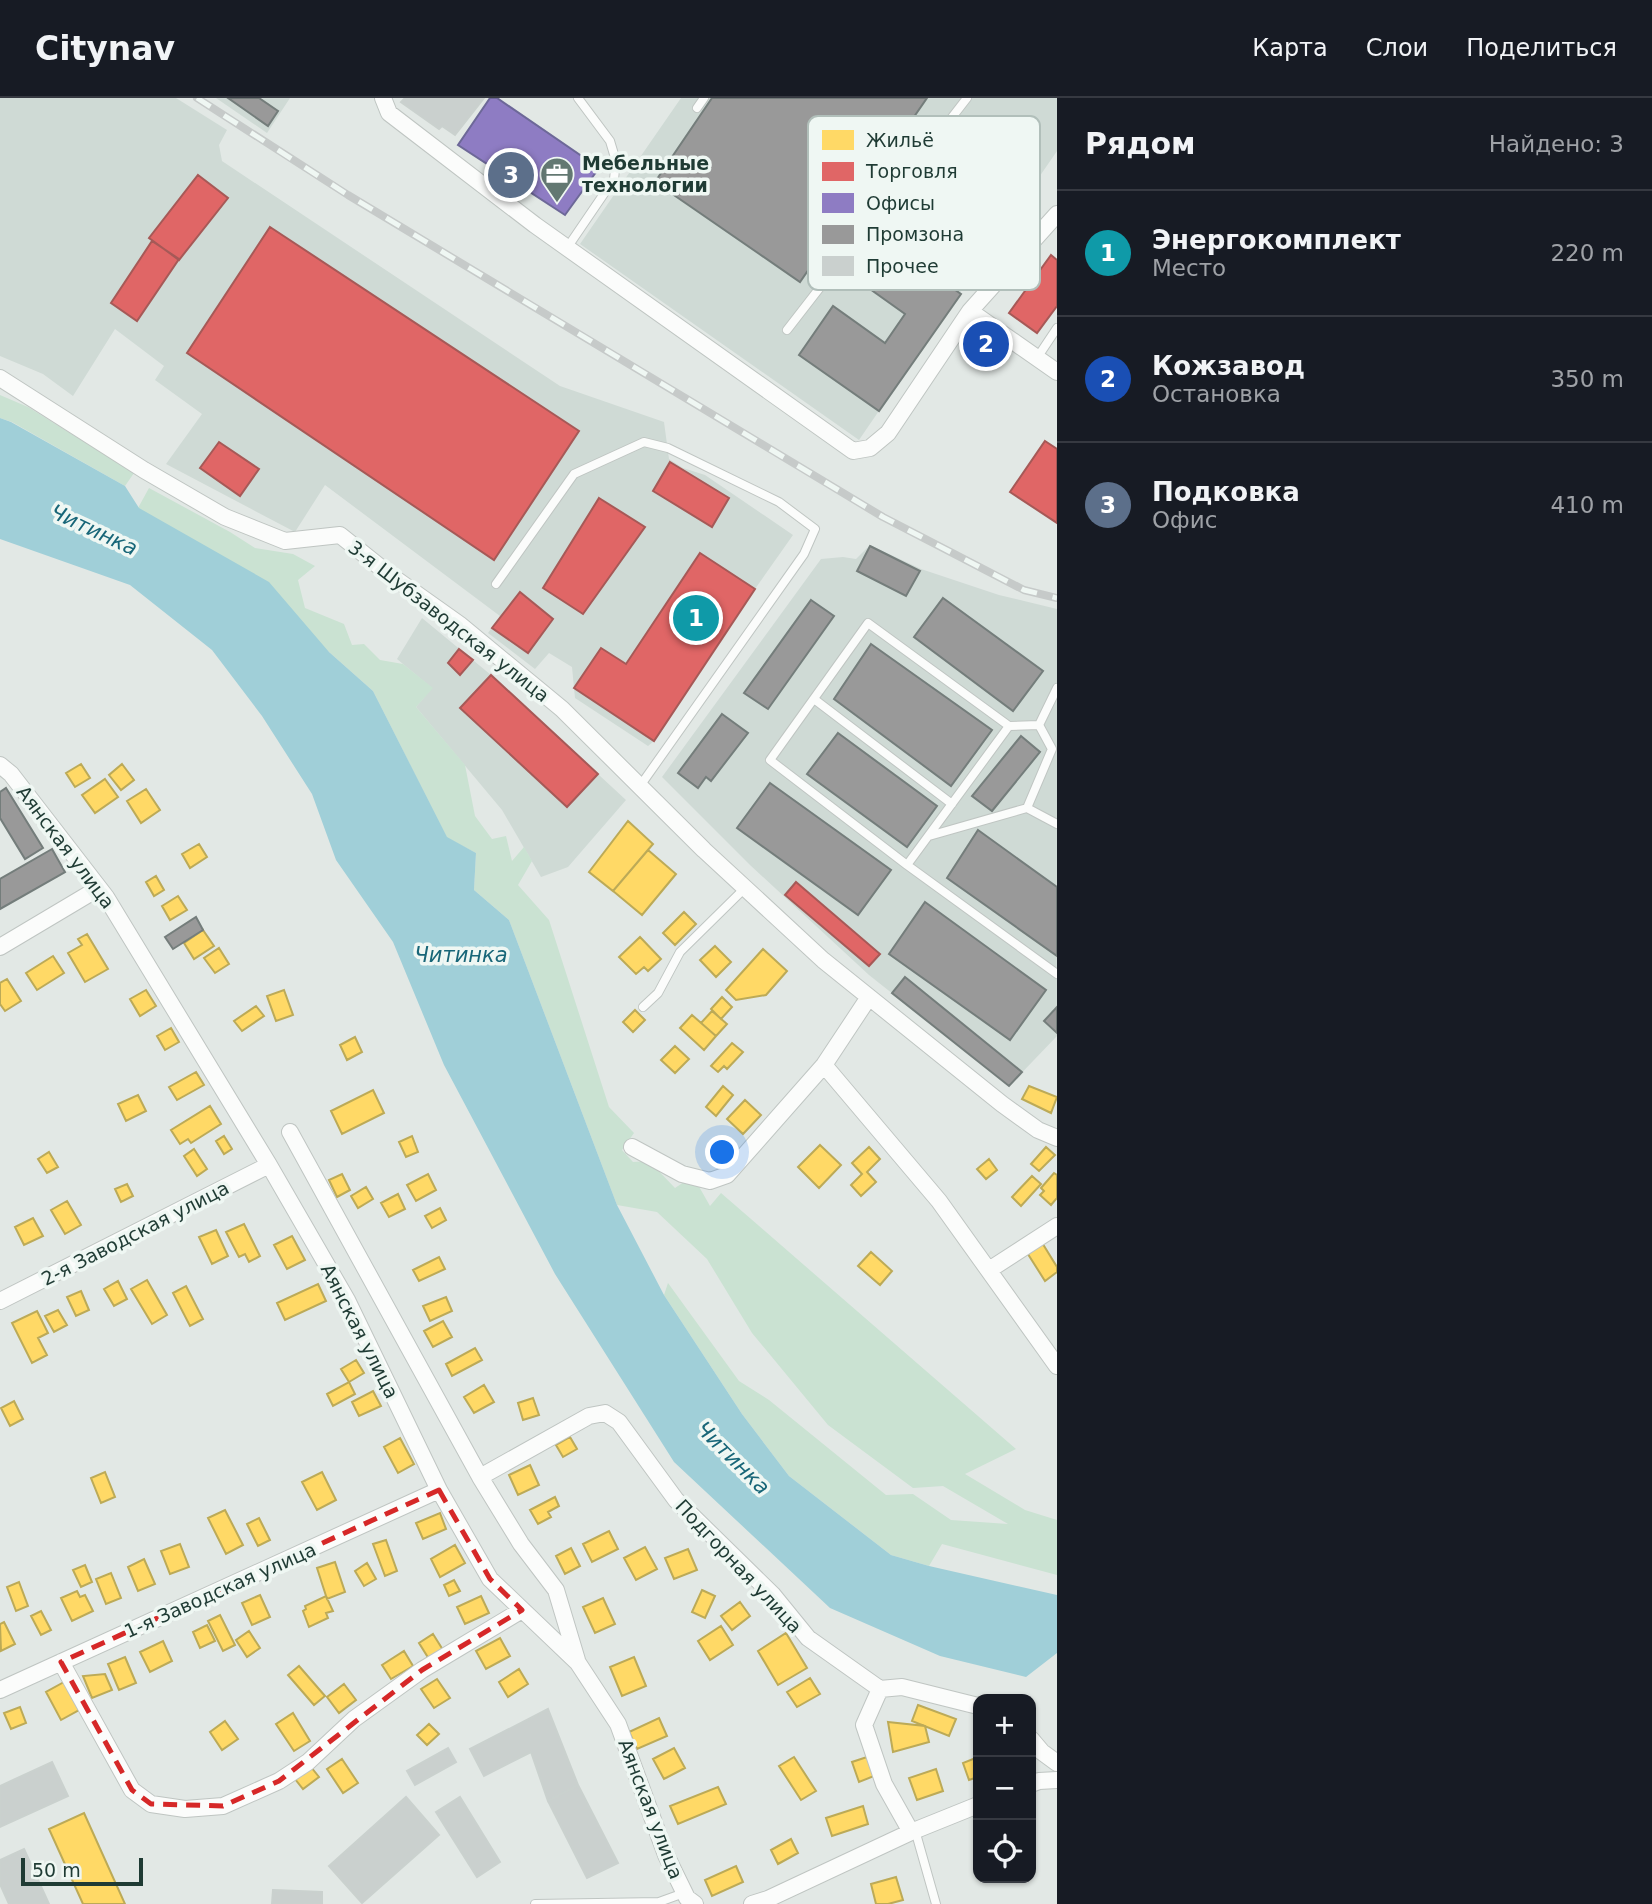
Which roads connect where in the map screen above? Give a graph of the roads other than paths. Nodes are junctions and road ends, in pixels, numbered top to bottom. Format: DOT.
graph roads {
  1 [pos="383,98"];
  2 [pos="578,98"];
  3 [pos="704,98"];
  4 [pos="967,98"];
  5 [pos="697,108"];
  6 [pos="953,116"];
  7 [pos="1057,214"];
  8 [pos="1040,233"];
  9 [pos="567,248"];
  10 [pos="818,290"];
  11 [pos="989,290"];
  12 [pos="970,311"];
  13 [pos="1057,328"];
  14 [pos="787,330"];
  15 [pos="1037,358"];
  16 [pos="1057,372"];
  17 [pos="0,378"];
  18 [pos="496,584"];
  19 [pos="1057,688"];
  20 [pos="814,699"];
  21 [pos="1039,725"];
  22 [pos="1010,726"];
  23 [pos="0,765"];
  24 [pos="640,786"];
  25 [pos="952,804"];
  26 [pos="1027,808"];
  27 [pos="1057,824"];
  28 [pos="929,836"];
  29 [pos="907,865"];
  30 [pos="99,888"];
  31 [pos="745,888"];
  32 [pos="0,947"];
  33 [pos="1057,974"];
  34 [pos="869,997"];
  35 [pos="643,1007"];
  36 [pos="824,1065"];
  37 [pos="290,1132"];
  38 [pos="1057,1138"];
  39 [pos="632,1147"];
  40 [pos="269,1165"];
  41 [pos="1057,1226"];
  42 [pos="989,1270"];
  43 [pos="0,1301"];
  44 [pos="1057,1366"];
  45 [pos="480,1477"];
  46 [pos="439,1490"];
  47 [pos="523,1610"];
  48 [pos="61,1662"];
  49 [pos="578,1663"];
  50 [pos="880,1689"];
  51 [pos="0,1690"];
  52 [pos="973,1705"];
  53 [pos="1036,1745"];
  54 [pos="1057,1763"];
  55 [pos="1057,1780"];
  56 [pos="1036,1782"];
  57 [pos="973,1807"];
  58 [pos="913,1831"];
  59 [pos="690,1898"];
  60 [pos="535,1904"];
  61 [pos="752,1904"];
  62 [pos="936,1904"];
  1 -- 9 [label="street"];
  2 -- 9 [label="lane"];
  3 -- 5 [label="lane"];
  4 -- 6 [label="lane"];
  7 -- 8 [label="street"];
  9 -- 12 [label="street"];
  10 -- 14 [label="lane"];
  11 -- 12 [label="street"];
  12 -- 15 [label="street"];
  13 -- 15 [label="lane"];
  15 -- 16 [label="street"];
  17 -- 24 [label="street, 3-я Шубзаводская улица"];
  18 -- 24 [label="lane"];
  19 -- 21 [label="lane"];
  20 -- 22 [label="lane"];
  20 -- 25 [label="lane"];
  20 -- 29 [label="lane"];
  21 -- 22 [label="lane"];
  21 -- 26 [label="lane"];
  22 -- 25 [label="lane"];
  23 -- 30 [label="street, Аянская улица"];
  24 -- 31 [label="street, 3-я Шубзаводская улица"];
  25 -- 28 [label="lane"];
  26 -- 27 [label="lane"];
  26 -- 28 [label="lane"];
  28 -- 29 [label="lane"];
  29 -- 33 [label="lane"];
  30 -- 32 [label="street"];
  30 -- 40 [label="street, Аянская улица"];
  31 -- 34 [label="street, 3-я Шубзаводская улица"];
  31 -- 35 [label="lane"];
  34 -- 36 [label="street"];
  34 -- 38 [label="street, 3-я Шубзаводская улица"];
  36 -- 39 [label="street"];
  36 -- 42 [label="street"];
  37 -- 45 [label="street"];
  40 -- 43 [label="street, 2-я Заводская улица"];
  40 -- 46 [label="street, Аянская улица"];
  41 -- 42 [label="street"];
  42 -- 44 [label="street"];
  45 -- 49 [label="street"];
  45 -- 50 [label="street, Подгорная улица"];
  46 -- 47 [label="street, Аянская улица"];
  46 -- 48 [label="street, 1-я Заводская улица"];
  47 -- 48 [label="street"];
  47 -- 49 [label="street, Аянская улица"];
  48 -- 51 [label="street, 1-я Заводская улица"];
  49 -- 59 [label="street, Аянская улица"];
  50 -- 52 [label="street"];
  50 -- 58 [label="street"];
  53 -- 54 [label="street"];
  55 -- 56 [label="street"];
  57 -- 58 [label="street"];
  58 -- 61 [label="street"];
  58 -- 62 [label="lane"];
  59 -- 60 [label="lane"];
}
